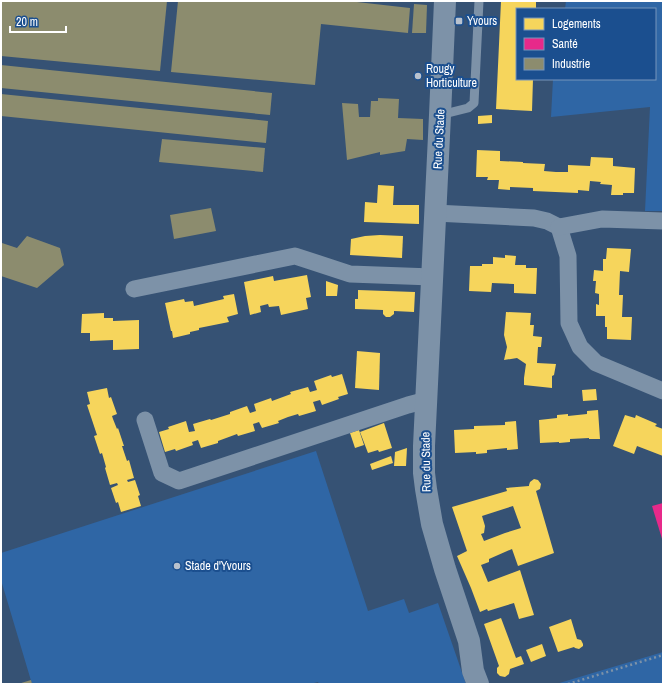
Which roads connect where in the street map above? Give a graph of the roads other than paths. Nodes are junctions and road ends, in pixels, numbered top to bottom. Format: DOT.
graph roads {
  1 [pos="445,1"];
  2 [pos="479,1"];
  3 [pos="440,115"];
  4 [pos="435,213"];
  5 [pos="663,221"];
  6 [pos="559,227"];
  7 [pos="432,277"];
  8 [pos="134,289"];
  9 [pos="663,391"];
  10 [pos="426,400"];
  11 [pos="145,420"];
  12 [pos="469,641"];
  13 [pos="478,684"];
  14 [pos="491,684"];
  1 -- 3 [label="street, Rue du Stade"];
  2 -- 3 [label="lane"];
  3 -- 4 [label="street, Rue du Stade"];
  4 -- 6 [label="street"];
  4 -- 7 [label="street, Rue du Stade"];
  5 -- 6 [label="street"];
  6 -- 9 [label="street"];
  7 -- 8 [label="street"];
  7 -- 10 [label="street, Rue du Stade"];
  10 -- 11 [label="street"];
  10 -- 12 [label="street, Rue du Stade"];
  12 -- 13 [label="street, Rue du Stade"];
  12 -- 14 [label="street, Rue du Stade"];
}
